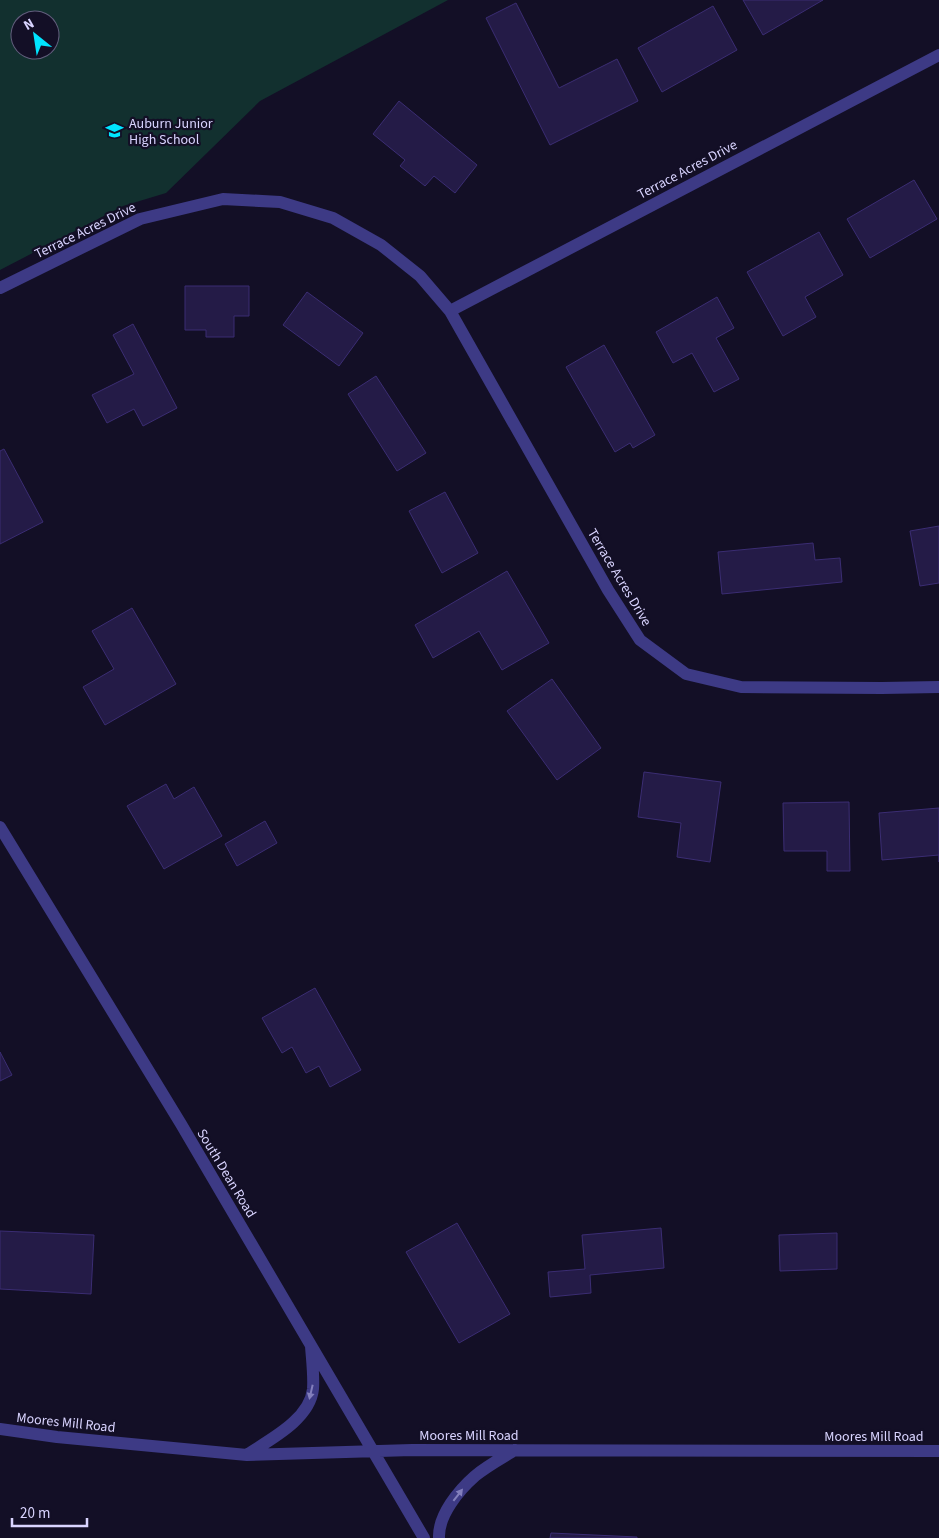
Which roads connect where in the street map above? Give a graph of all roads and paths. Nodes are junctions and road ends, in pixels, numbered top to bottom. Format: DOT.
graph roads {
  1 [pos="939,55"];
  2 [pos="0,288"];
  3 [pos="450,311"];
  4 [pos="939,686"];
  5 [pos="0,827"];
  6 [pos="311,1344"];
  7 [pos="0,1429"];
  8 [pos="374,1450"];
  9 [pos="515,1450"];
  10 [pos="939,1451"];
  11 [pos="247,1455"];
  12 [pos="424,1538"];
  13 [pos="439,1538"];
  1 -- 3 [label="street, Terrace Acres Drive"];
  2 -- 3 [label="street, Terrace Acres Drive"];
  3 -- 4 [label="street, Terrace Acres Drive"];
  5 -- 6 [label="street, South Dean Road"];
  6 -- 8 [label="street, South Dean Road"];
  6 -- 11 [label="street, one-way"];
  7 -- 11 [label="street, Moores Mill Road"];
  8 -- 9 [label="street, Moores Mill Road"];
  8 -- 11 [label="street, Moores Mill Road"];
  8 -- 12 [label="street, South Dean Road"];
  9 -- 10 [label="street, Moores Mill Road"];
  13 -- 9 [label="street, one-way"];
}
